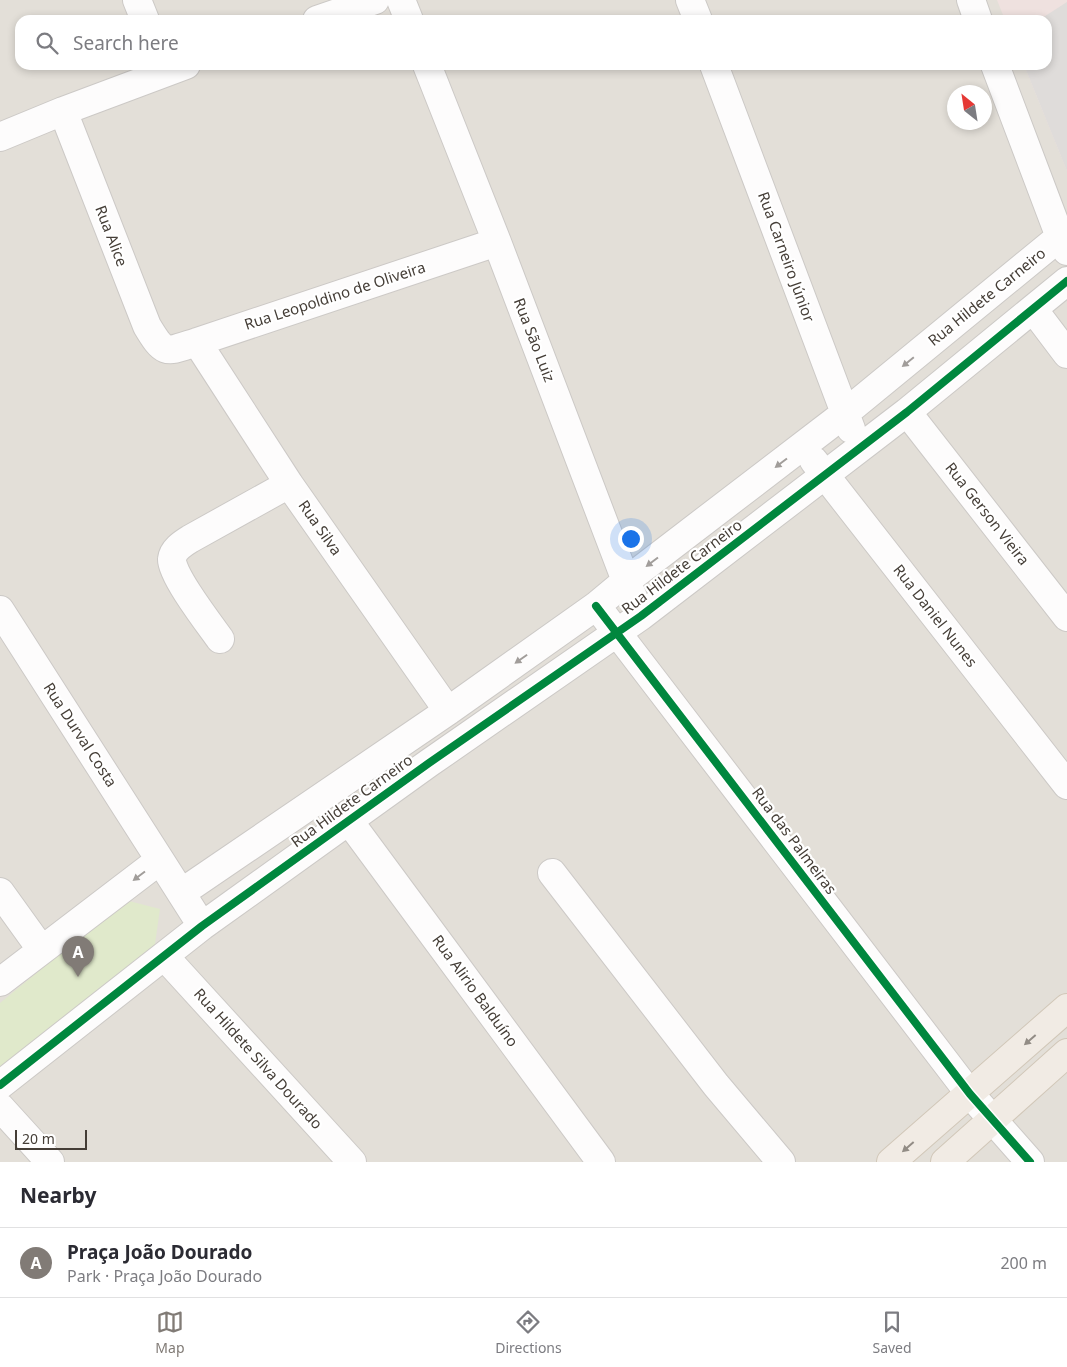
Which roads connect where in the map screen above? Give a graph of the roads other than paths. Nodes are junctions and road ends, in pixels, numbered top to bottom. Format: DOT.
graph roads {
  1 [pos="137,0"];
  2 [pos="375,0"];
  3 [pos="401,0"];
  4 [pos="690,0"];
  5 [pos="143,15"];
  6 [pos="332,15"];
  7 [pos="407,15"];
  8 [pos="696,15"];
  9 [pos="165,70"];
  10 [pos="429,70"];
  11 [pos="716,70"];
  12 [pos="997,70"];
  13 [pos="63,111"];
  14 [pos="0,137"];
  15 [pos="1065,240"];
  16 [pos="497,242"];
  17 [pos="1067,281"];
  18 [pos="1033,309"];
  19 [pos="185,346"];
  20 [pos="1067,354"];
  21 [pos="907,412"];
  22 [pos="844,414"];
  23 [pos="803,446"];
  24 [pos="859,449"];
  25 [pos="825,476"];
  26 [pos="288,484"];
  27 [pos="626,581"];
  28 [pos="596,606"];
  29 [pos="0,610"];
  30 [pos="642,616"];
  31 [pos="1067,617"];
  32 [pos="616,632"];
  33 [pos="220,639"];
  34 [pos="448,711"];
  35 [pos="412,734"];
  36 [pos="429,763"];
  37 [pos="1067,785"];
  38 [pos="349,821"];
  39 [pos="160,860"];
  40 [pos="552,873"];
  41 [pos="0,892"];
  42 [pos="181,893"];
  43 [pos="202,926"];
  44 [pos="41,949"];
  45 [pos="165,957"];
  46 [pos="0,982"];
  47 [pos="1067,1008"];
  48 [pos="1067,1054"];
  49 [pos="0,1085"];
  50 [pos="970,1094"];
  51 [pos="0,1107"];
  52 [pos="992,1119"];
  53 [pos="50,1162"];
  54 [pos="352,1162"];
  55 [pos="601,1162"];
  56 [pos="781,1162"];
  57 [pos="891,1162"];
  58 [pos="945,1162"];
  59 [pos="1030,1162"];
  1 -- 5 [label="street"];
  2 -- 6 [label="street"];
  3 -- 7 [label="street"];
  4 -- 8 [label="street"];
  9 -- 13 [label="street"];
  10 -- 16 [label="street, Rua São Luiz"];
  11 -- 22 [label="street, Rua Carneiro Júnior"];
  12 -- 15 [label="street"];
  13 -- 14 [label="street"];
  13 -- 19 [label="street, Rua Alice"];
  15 -- 22 [label="street, Rua Hildete Carneiro, one-way"];
  16 -- 19 [label="street, Rua Leopoldino de Oliveira"];
  16 -- 27 [label="street, Rua São Luiz"];
  17 -- 18 [label="street, Rua Hildete Carneiro"];
  18 -- 20 [label="street"];
  18 -- 21 [label="street, Rua Hildete Carneiro"];
  19 -- 26 [label="street, Rua Silva"];
  21 -- 24 [label="street, Rua Hildete Carneiro"];
  21 -- 31 [label="street, Rua Gerson Vieira"];
  22 -- 23 [label="street, Rua Hildete Carneiro"];
  22 -- 24 [label="street, Rua Carneiro Júnior"];
  23 -- 25 [label="street, Rua Daniel Nunes"];
  23 -- 27 [label="street, Rua Hildete Carneiro, one-way"];
  24 -- 25 [label="street, Rua Hildete Carneiro"];
  25 -- 30 [label="street, Rua Hildete Carneiro"];
  25 -- 37 [label="street, Rua Daniel Nunes"];
  26 -- 33 [label="street"];
  26 -- 34 [label="street, Rua Silva"];
  27 -- 28 [label="street, Rua Hildete Carneiro"];
  27 -- 30 [label="street, Rua São Luiz"];
  28 -- 32 [label="street, Rua das Palmeiras"];
  28 -- 34 [label="street, Rua Hildete Carneiro, one-way"];
  29 -- 39 [label="street, Rua Durval Costa"];
  30 -- 32 [label="street, Rua Hildete Carneiro"];
  32 -- 36 [label="street, Rua Hildete Carneiro"];
  32 -- 50 [label="street, Rua das Palmeiras"];
  34 -- 35 [label="street, Rua Hildete Carneiro"];
  35 -- 36 [label="street"];
  35 -- 42 [label="street, Rua Hildete Carneiro"];
  36 -- 38 [label="street, Rua Hildete Carneiro"];
  38 -- 43 [label="street, Rua Hildete Carneiro"];
  38 -- 55 [label="street, Rua Alirio Balduíno"];
  39 -- 42 [label="street, Rua Durval Costa"];
  39 -- 44 [label="street, one-way"];
  40 -- 56 [label="street"];
  41 -- 44 [label="street"];
  42 -- 43 [label="street, Rua Durval Costa"];
  43 -- 45 [label="street, Rua Hildete Carneiro"];
  44 -- 46 [label="street"];
  45 -- 49 [label="street, Rua Hildete Carneiro"];
  45 -- 54 [label="street, Rua Hildete Silva Dourado"];
  47 -- 50 [label="main road, one-way"];
  48 -- 52 [label="main road"];
  50 -- 52 [label="street, Rua das Palmeiras"];
  50 -- 57 [label="main road, one-way"];
  51 -- 53 [label="street"];
  52 -- 58 [label="main road"];
  52 -- 59 [label="street, Rua das Palmeiras"];
}
